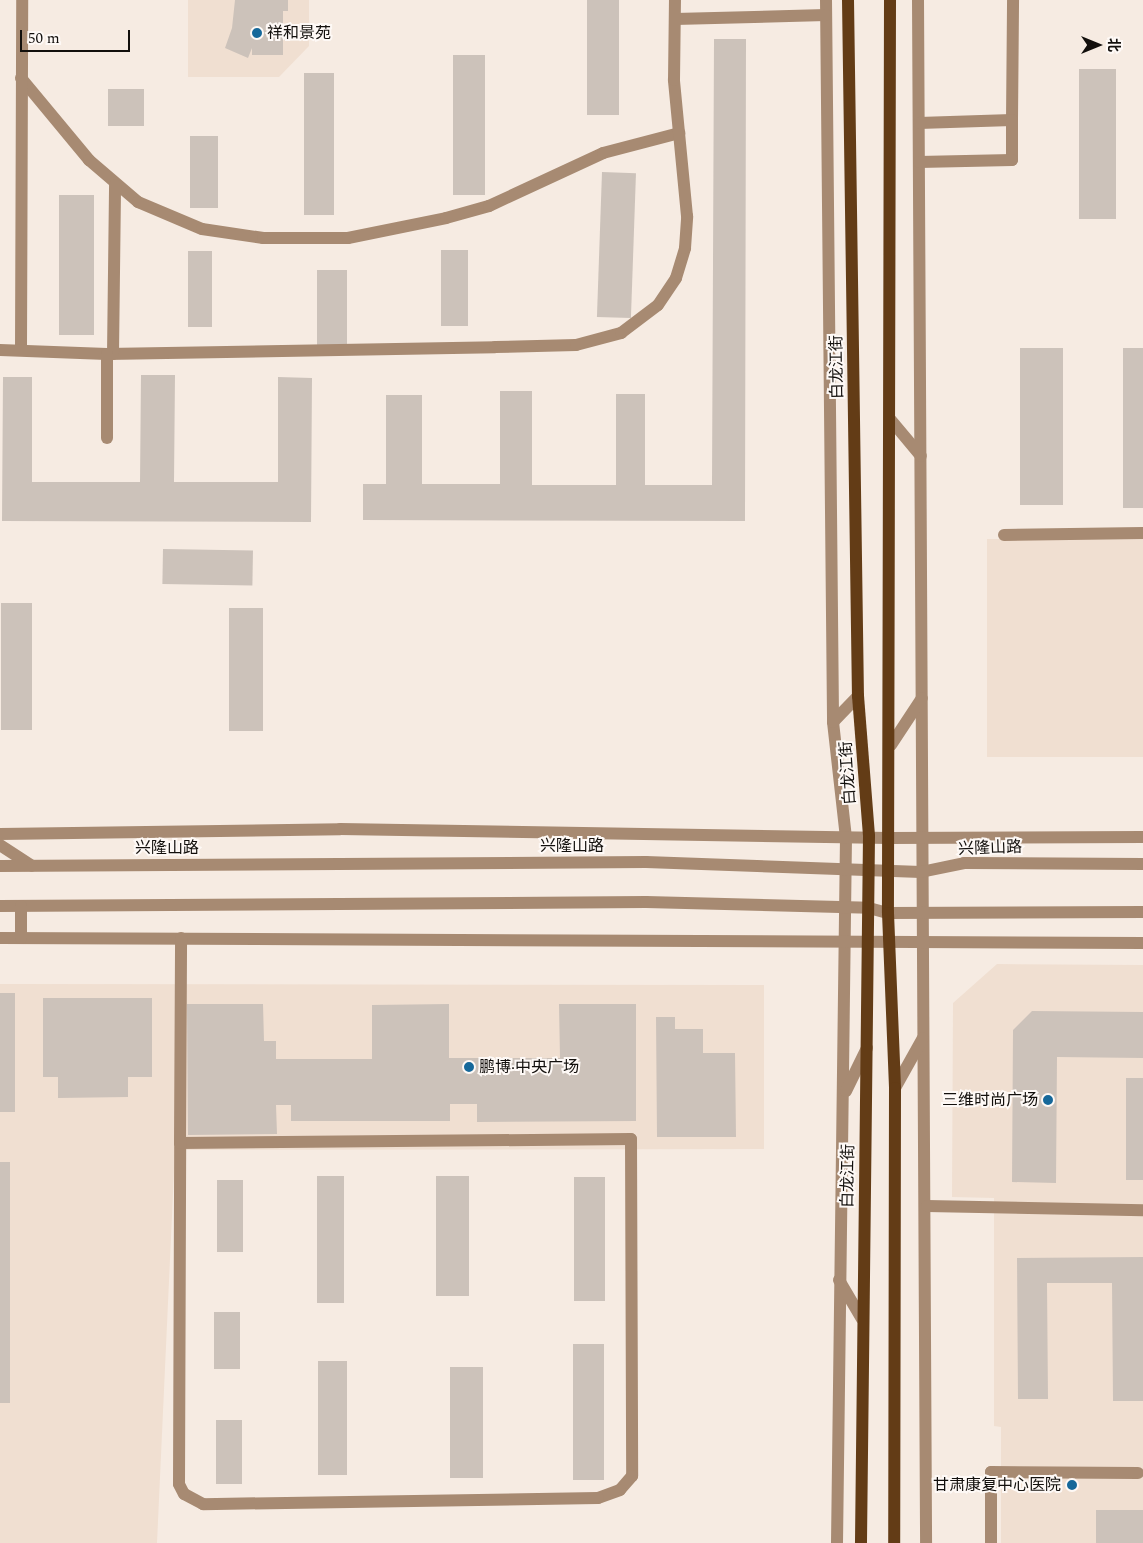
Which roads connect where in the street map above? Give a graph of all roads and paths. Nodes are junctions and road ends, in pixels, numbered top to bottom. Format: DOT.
graph roads {
  1 [pos="22,0"];
  2 [pos="675,0"];
  3 [pos="826,0"];
  4 [pos="848,0"];
  5 [pos="890,0"];
  6 [pos="918,0"];
  7 [pos="1013,0"];
  8 [pos="826,15"];
  9 [pos="675,19"];
  10 [pos="21,78"];
  11 [pos="1012,120"];
  12 [pos="919,123"];
  13 [pos="680,133"];
  14 [pos="919,162"];
  15 [pos="115,185"];
  16 [pos="21,349"];
  17 [pos="0,350"];
  18 [pos="110,354"];
  19 [pos="890,420"];
  20 [pos="107,438"];
  21 [pos="921,456"];
  22 [pos="1143,533"];
  23 [pos="1004,535"];
  24 [pos="858,696"];
  25 [pos="922,698"];
  26 [pos="833,722"];
  27 [pos="891,745"];
  28 [pos="0,834"];
  29 [pos="870,836"];
  30 [pos="846,837"];
  31 [pos="1143,837"];
  32 [pos="889,838"];
  33 [pos="921,838"];
  34 [pos="0,845"];
  35 [pos="1143,864"];
  36 [pos="0,866"];
  37 [pos="32,866"];
  38 [pos="846,868"];
  39 [pos="870,868"];
  40 [pos="888,872"];
  41 [pos="921,872"];
  42 [pos="0,906"];
  43 [pos="21,906"];
  44 [pos="846,908"];
  45 [pos="870,908"];
  46 [pos="888,912"];
  47 [pos="1143,912"];
  48 [pos="921,913"];
  49 [pos="0,938"];
  50 [pos="21,938"];
  51 [pos="180,938"];
  52 [pos="847,941"];
  53 [pos="870,941"];
  54 [pos="888,944"];
  55 [pos="921,944"];
  56 [pos="1143,944"];
  57 [pos="924,1037"];
  58 [pos="866,1048"];
  59 [pos="895,1088"];
  60 [pos="844,1096"];
  61 [pos="180,1143"];
  62 [pos="927,1206"];
  63 [pos="1143,1210"];
  64 [pos="839,1280"];
  65 [pos="862,1319"];
  66 [pos="1138,1473"];
  67 [pos="838,1543"];
  68 [pos="861,1543"];
  69 [pos="894,1543"];
  70 [pos="926,1543"];
  71 [pos="992,1543"];
  1 -- 10 [label="street"];
  2 -- 9 [label="street"];
  3 -- 8 [label="street, 白龙江街"];
  4 -- 24 [label="main road, 白龙江街"];
  5 -- 19 [label="main road"];
  6 -- 12 [label="street"];
  7 -- 11 [label="street"];
  8 -- 9 [label="street"];
  8 -- 26 [label="street, 白龙江街"];
  9 -- 13 [label="street"];
  10 -- 15 [label="street"];
  10 -- 16 [label="street"];
  11 -- 12 [label="street"];
  11 -- 14 [label="street"];
  12 -- 14 [label="street"];
  13 -- 15 [label="street"];
  13 -- 18 [label="street"];
  14 -- 21 [label="street"];
  15 -- 18 [label="street"];
  16 -- 17 [label="street"];
  16 -- 18 [label="street"];
  18 -- 20 [label="street"];
  19 -- 21 [label="street"];
  19 -- 27 [label="main road"];
  21 -- 25 [label="street"];
  22 -- 23 [label="street"];
  24 -- 26 [label="street"];
  24 -- 29 [label="main road, 白龙江街"];
  25 -- 27 [label="street"];
  25 -- 33 [label="street"];
  26 -- 30 [label="street, 白龙江街"];
  27 -- 32 [label="main road"];
  28 -- 30 [label="street"];
  29 -- 30 [label="street"];
  29 -- 32 [label="street"];
  29 -- 39 [label="main road, 白龙江街"];
  30 -- 38 [label="street, 白龙江街"];
  31 -- 33 [label="street"];
  32 -- 33 [label="street"];
  32 -- 40 [label="main road"];
  33 -- 41 [label="street"];
  34 -- 37 [label="street"];
  35 -- 41 [label="street, 兴隆山路"];
  36 -- 37 [label="street, 兴隆山路"];
  37 -- 38 [label="street, 兴隆山路"];
  38 -- 39 [label="street, 兴隆山路"];
  38 -- 44 [label="street, 白龙江街"];
  39 -- 40 [label="street, 兴隆山路"];
  39 -- 45 [label="main road, 白龙江街"];
  40 -- 41 [label="street, 兴隆山路"];
  40 -- 46 [label="main road"];
  41 -- 48 [label="street"];
  42 -- 43 [label="street"];
  43 -- 44 [label="street"];
  43 -- 50 [label="street"];
  44 -- 45 [label="street"];
  44 -- 52 [label="street, 白龙江街"];
  45 -- 46 [label="street"];
  45 -- 53 [label="main road, 白龙江街"];
  46 -- 48 [label="street"];
  46 -- 54 [label="main road"];
  47 -- 48 [label="street"];
  48 -- 55 [label="street"];
  49 -- 50 [label="street"];
  50 -- 51 [label="street"];
  51 -- 52 [label="street"];
  51 -- 61 [label="street"];
  52 -- 53 [label="street"];
  52 -- 60 [label="street, 白龙江街"];
  53 -- 54 [label="street"];
  53 -- 58 [label="main road, 白龙江街"];
  54 -- 55 [label="street"];
  54 -- 59 [label="main road"];
  55 -- 56 [label="street"];
  55 -- 57 [label="street"];
  57 -- 59 [label="street"];
  57 -- 62 [label="street"];
  58 -- 60 [label="street"];
  58 -- 65 [label="main road, 白龙江街"];
  59 -- 69 [label="main road"];
  60 -- 64 [label="street, 白龙江街"];
  61 -- 61 [label="street"];
  62 -- 63 [label="street"];
  62 -- 70 [label="street"];
  64 -- 65 [label="street"];
  64 -- 67 [label="street, 白龙江街"];
  65 -- 68 [label="main road, 白龙江街"];
  66 -- 71 [label="street"];
}
